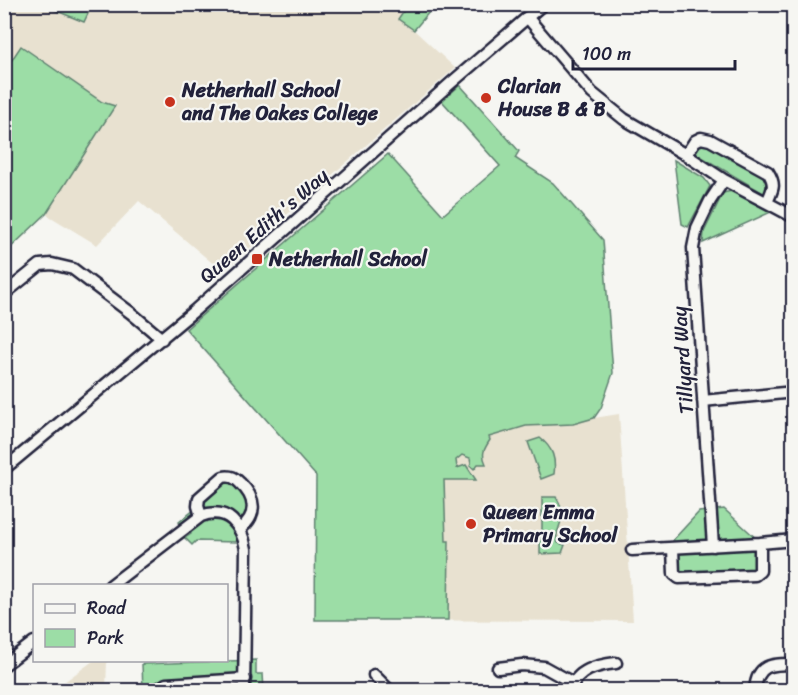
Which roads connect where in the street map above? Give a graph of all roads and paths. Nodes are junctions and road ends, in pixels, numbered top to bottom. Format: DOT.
graph roads {
  1 [pos="543,4"];
  2 [pos="527,17"];
  3 [pos="686,155"];
  4 [pos="724,180"];
  5 [pos="767,202"];
  6 [pos="794,217"];
  7 [pos="4,294"];
  8 [pos="162,339"];
  9 [pos="794,392"];
  10 [pos="704,401"];
  11 [pos="4,469"];
  12 [pos="201,516"];
  13 [pos="240,529"];
  14 [pos="794,540"];
  15 [pos="760,543"];
  16 [pos="713,546"];
  17 [pos="673,548"];
  18 [pos="632,550"];
  19 [pos="111,584"];
  20 [pos="33,643"];
  21 [pos="616,663"];
  22 [pos="794,664"];
  23 [pos="4,665"];
  24 [pos="498,668"];
  25 [pos="374,675"];
  26 [pos="244,685"];
  27 [pos="572,687"];
  28 [pos="158,690"];
  29 [pos="389,690"];
  30 [pos="755,690"];
  1 -- 2 [label="street, Queen Edith's Way"];
  2 -- 3 [label="street"];
  2 -- 8 [label="street, Queen Edith's Way"];
  3 -- 4 [label="street"];
  3 -- 5 [label="street"];
  4 -- 5 [label="street"];
  4 -- 10 [label="street, Tillyard Way"];
  5 -- 6 [label="street"];
  7 -- 8 [label="street"];
  8 -- 11 [label="street, Queen Edith's Way"];
  9 -- 10 [label="street"];
  10 -- 16 [label="street, Tillyard Way"];
  12 -- 13 [label="street"];
  12 -- 13 [label="street"];
  12 -- 19 [label="street"];
  13 -- 26 [label="street"];
  14 -- 15 [label="street"];
  15 -- 16 [label="street"];
  15 -- 17 [label="street"];
  16 -- 17 [label="street"];
  17 -- 18 [label="street"];
  20 -- 23 [label="street"];
  21 -- 27 [label="street"];
  22 -- 30 [label="street"];
  24 -- 27 [label="street"];
  25 -- 29 [label="street"];
  26 -- 28 [label="street"];
}
